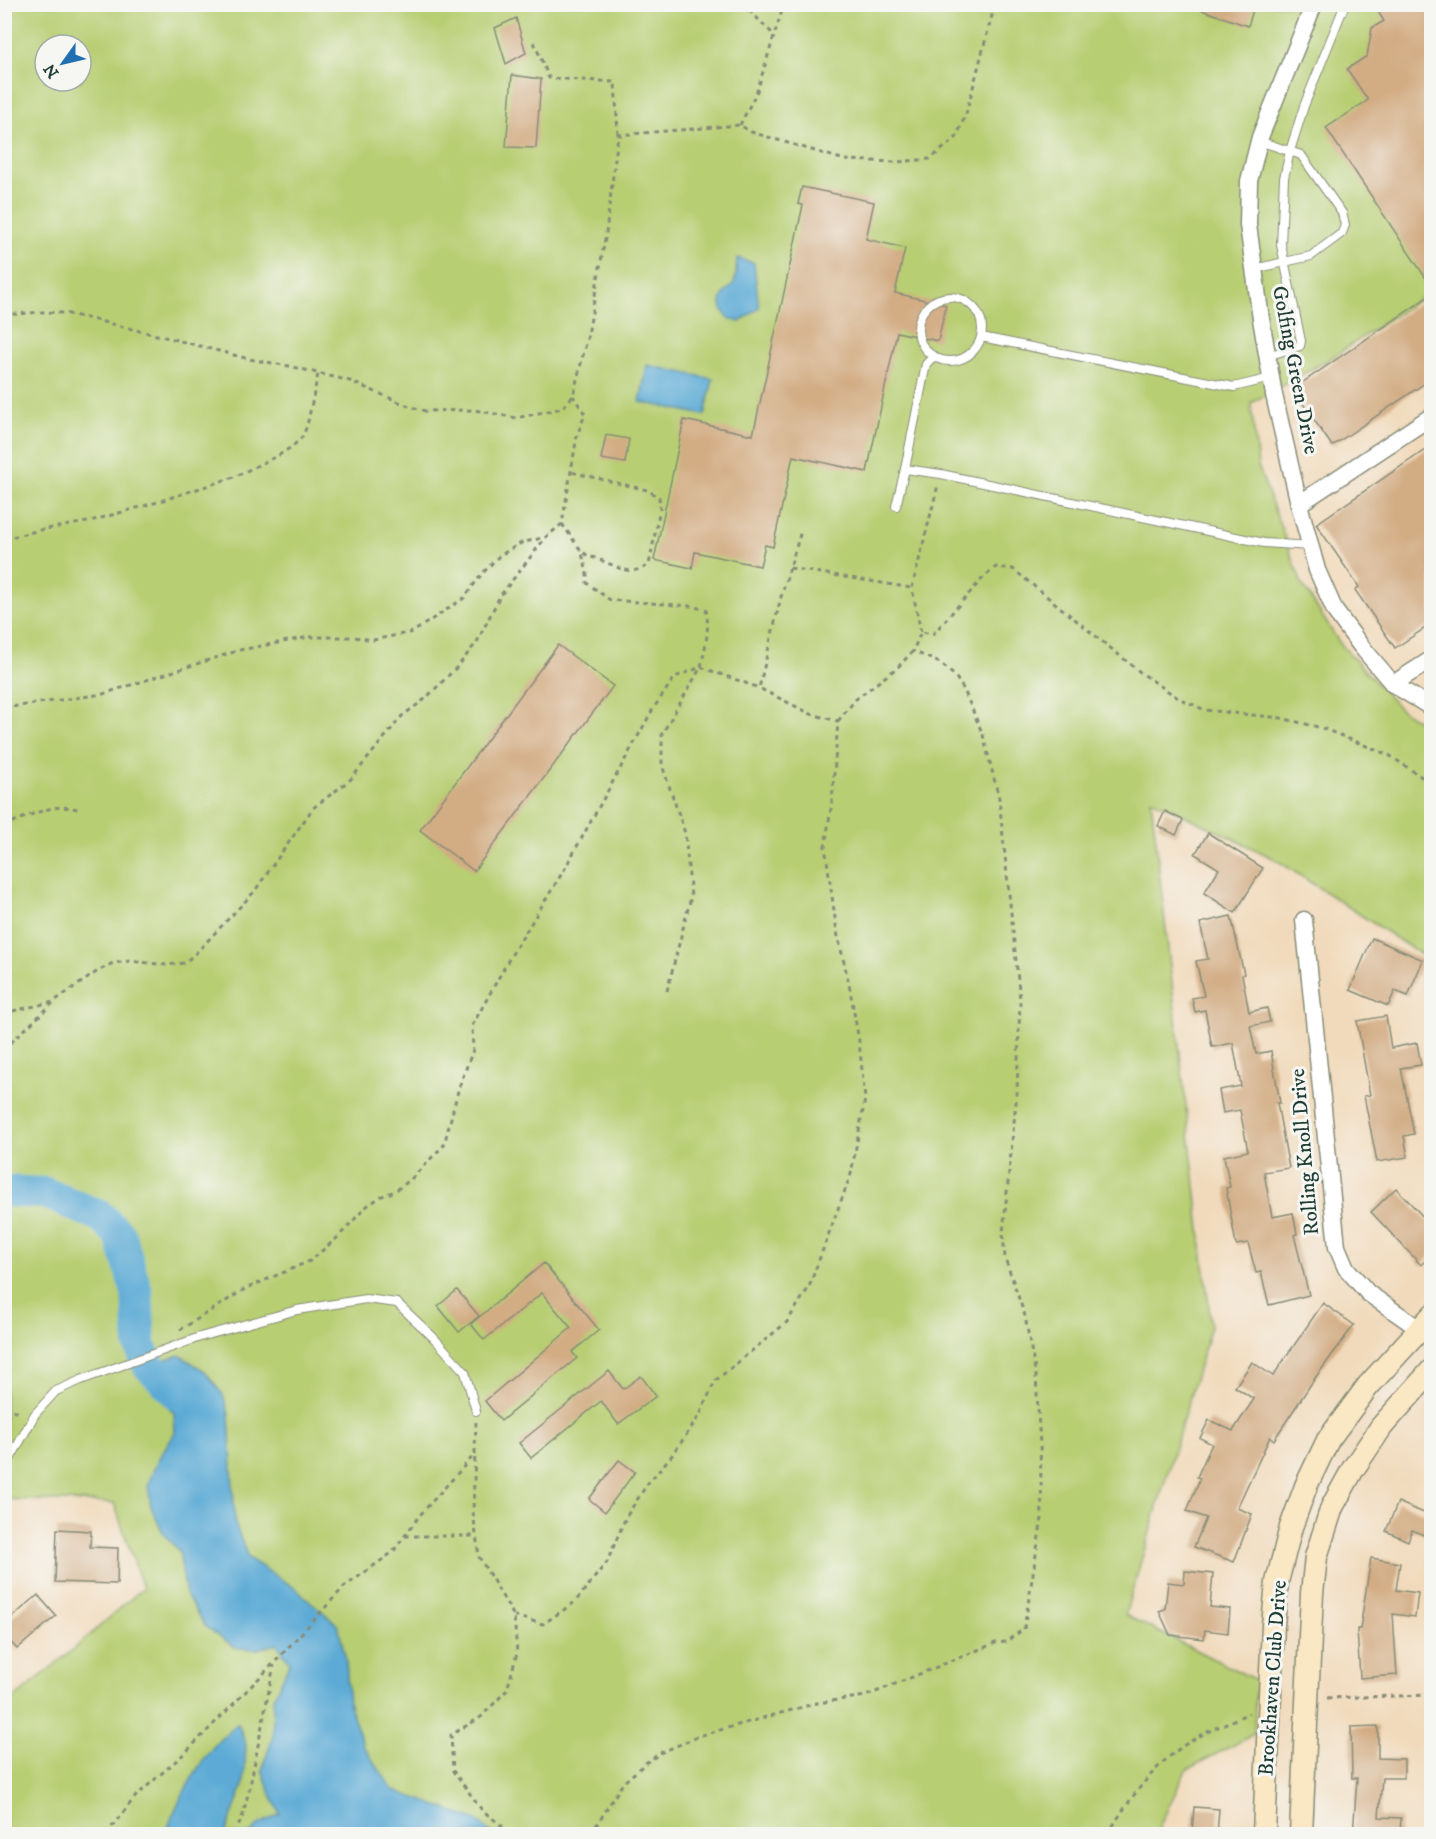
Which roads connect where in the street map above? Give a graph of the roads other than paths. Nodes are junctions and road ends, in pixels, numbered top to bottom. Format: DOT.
graph roads {
  1 [pos="1314,4"];
  2 [pos="1345,4"];
  3 [pos="1259,141"];
  4 [pos="1290,151"];
  5 [pos="1284,262"];
  6 [pos="1254,269"];
  7 [pos="981,337"];
  8 [pos="934,356"];
  9 [pos="1267,356"];
  10 [pos="1271,378"];
  11 [pos="1431,416"];
  12 [pos="905,469"];
  13 [pos="1299,504"];
  14 [pos="896,506"];
  15 [pos="1310,546"];
  16 [pos="1431,659"];
  17 [pos="1393,684"];
  18 [pos="1431,708"];
  19 [pos="1304,920"];
  20 [pos="1427,1327"];
  21 [pos="1431,1370"];
  22 [pos="476,1411"];
  23 [pos="4,1470"];
  24 [pos="1272,1673"];
  25 [pos="1308,1675"];
  26 [pos="1264,1834"];
  27 [pos="1301,1834"];
  1 -- 3 [label="street, Golfing Green Drive"];
  2 -- 4 [label="lane"];
  3 -- 4 [label="lane"];
  3 -- 6 [label="street, Golfing Green Drive"];
  4 -- 5 [label="lane"];
  4 -- 5 [label="lane"];
  5 -- 6 [label="lane"];
  5 -- 9 [label="lane"];
  6 -- 9 [label="street, Golfing Green Drive"];
  7 -- 8 [label="lane"];
  7 -- 8 [label="lane"];
  7 -- 10 [label="lane"];
  8 -- 12 [label="lane"];
  9 -- 10 [label="street, Golfing Green Drive"];
  10 -- 13 [label="street, Golfing Green Drive"];
  11 -- 13 [label="street"];
  12 -- 14 [label="lane"];
  12 -- 15 [label="lane"];
  13 -- 15 [label="street, Golfing Green Drive"];
  15 -- 17 [label="street, Golfing Green Drive"];
  16 -- 17 [label="street"];
  17 -- 18 [label="street, Golfing Green Drive"];
  19 -- 20 [label="street, Rolling Knoll Drive"];
  20 -- 24 [label="main road, Brookhaven Club Drive"];
  21 -- 25 [label="main road, Brookhaven Club Drive"];
  22 -- 23 [label="lane"];
  24 -- 25 [label="main road"];
  24 -- 26 [label="main road, Brookhaven Club Drive"];
  25 -- 27 [label="main road, Brookhaven Club Drive"];
}
